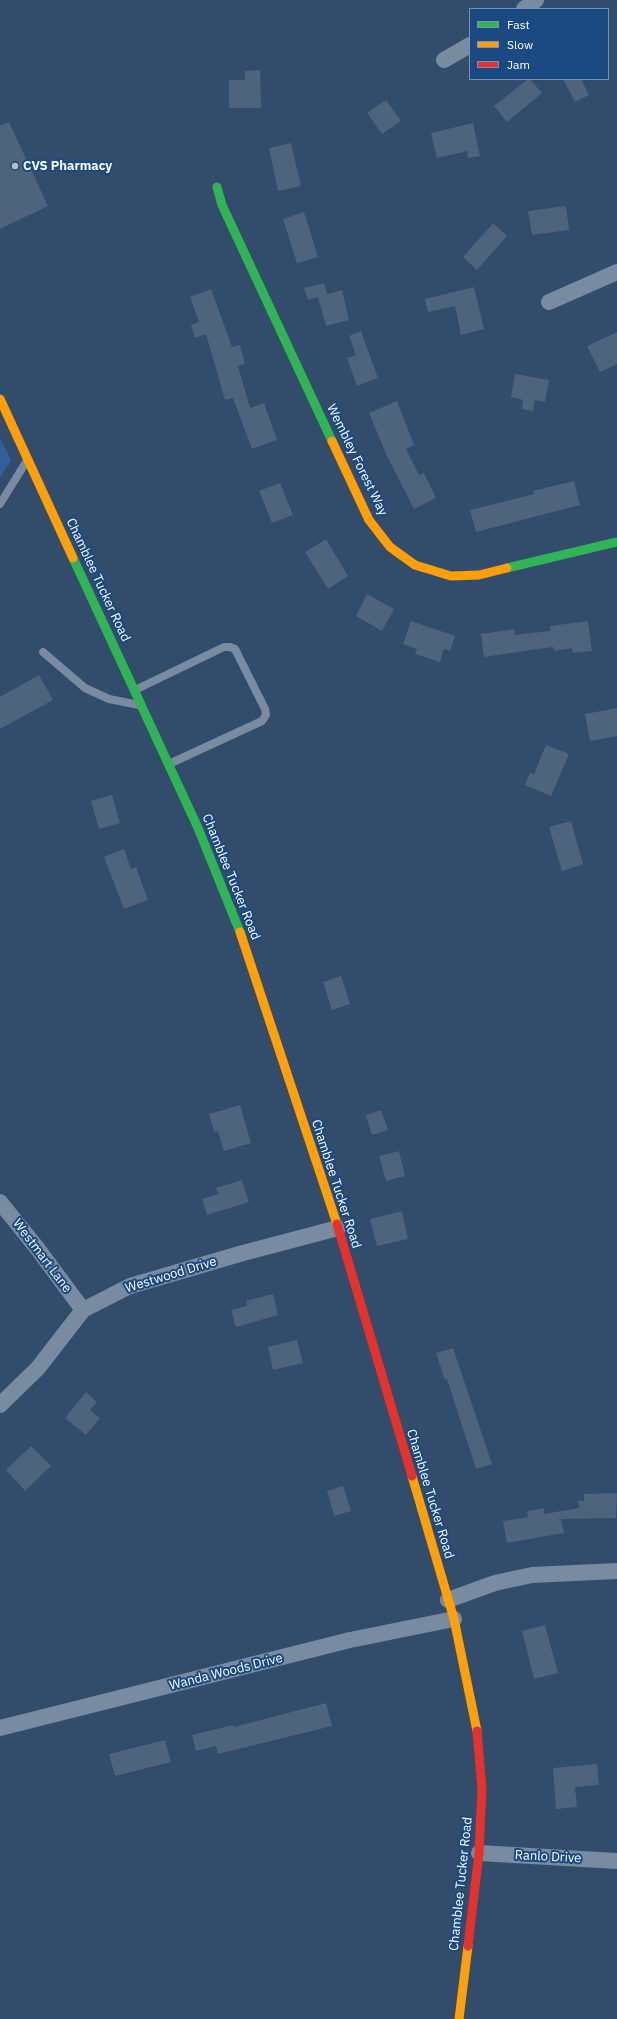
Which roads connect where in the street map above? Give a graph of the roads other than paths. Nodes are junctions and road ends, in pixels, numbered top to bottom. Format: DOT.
graph roads {
  1 [pos="536,0"];
  2 [pos="525,8"];
  3 [pos="469,46"];
  4 [pos="444,60"];
  5 [pos="217,187"];
  6 [pos="617,272"];
  7 [pos="549,302"];
  8 [pos="0,399"];
  9 [pos="28,459"];
  10 [pos="0,504"];
  11 [pos="617,542"];
  12 [pos="43,652"];
  13 [pos="135,690"];
  14 [pos="142,706"];
  15 [pos="169,764"];
  16 [pos="0,1202"];
  17 [pos="338,1228"];
  18 [pos="83,1310"];
  19 [pos="0,1405"];
  20 [pos="617,1571"];
  21 [pos="448,1600"];
  22 [pos="454,1619"];
  23 [pos="0,1728"];
  24 [pos="479,1853"];
  25 [pos="617,1860"];
  26 [pos="459,2019"];
  1 -- 2 [label="street"];
  3 -- 4 [label="street"];
  5 -- 11 [label="main road, Wembley Forest Way"];
  6 -- 7 [label="street"];
  8 -- 9 [label="main road, Chamblee Tucker Road"];
  9 -- 10 [label="lane"];
  9 -- 13 [label="main road, Chamblee Tucker Road"];
  12 -- 14 [label="lane"];
  13 -- 14 [label="main road, Chamblee Tucker Road"];
  13 -- 15 [label="lane"];
  14 -- 15 [label="main road, Chamblee Tucker Road"];
  15 -- 17 [label="main road, Chamblee Tucker Road"];
  16 -- 18 [label="street, Westmart Lane"];
  17 -- 18 [label="street, Westwood Drive"];
  17 -- 21 [label="main road, Chamblee Tucker Road"];
  18 -- 19 [label="street, Westwood Drive"];
  20 -- 21 [label="street"];
  21 -- 22 [label="main road, Chamblee Tucker Road"];
  22 -- 23 [label="street, Wanda Woods Drive"];
  22 -- 24 [label="main road, Chamblee Tucker Road"];
  24 -- 25 [label="street, Ranlo Drive"];
  24 -- 26 [label="main road, Chamblee Tucker Road"];
}
